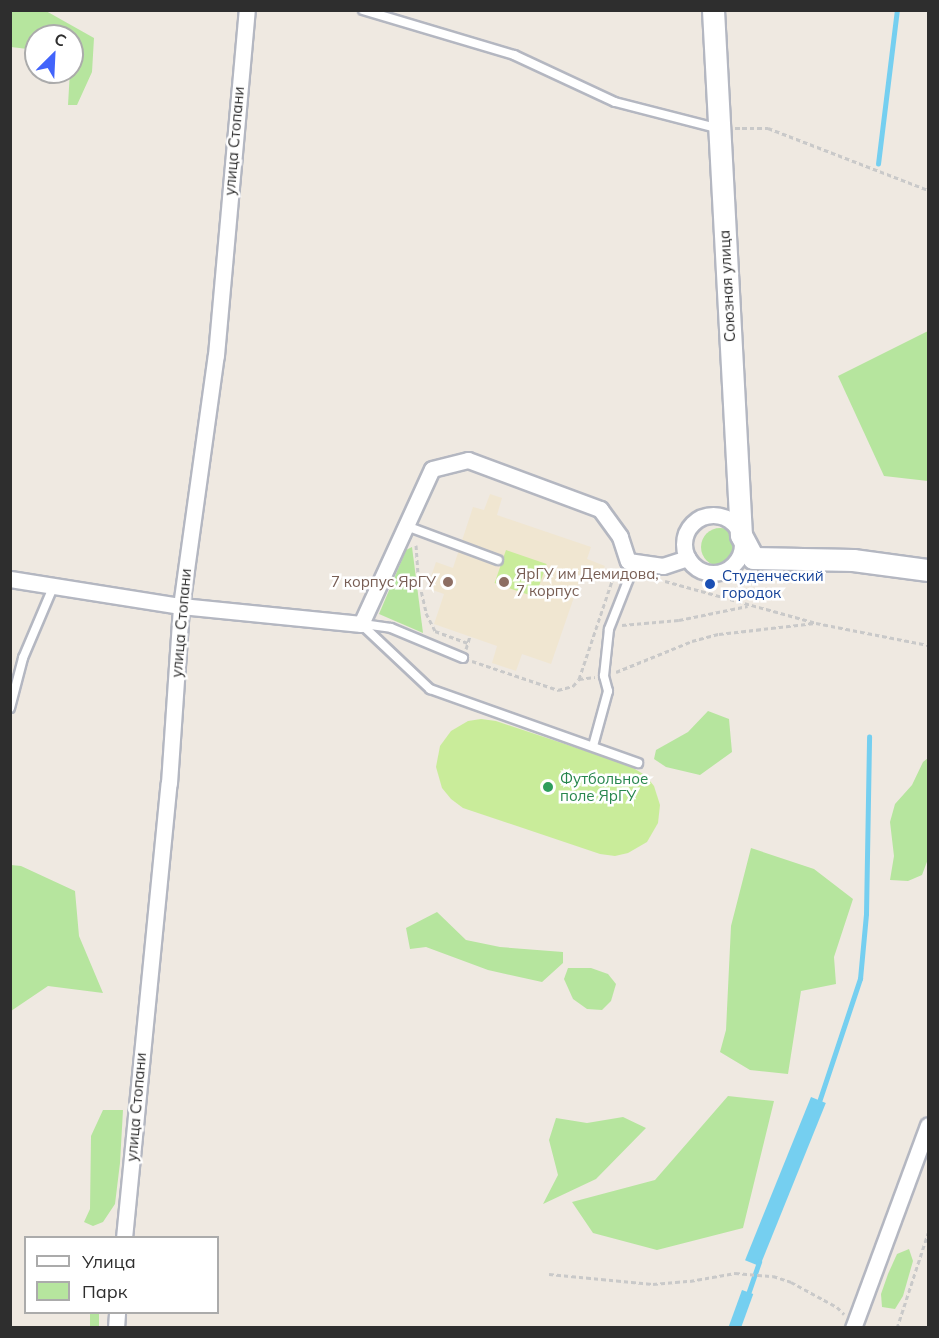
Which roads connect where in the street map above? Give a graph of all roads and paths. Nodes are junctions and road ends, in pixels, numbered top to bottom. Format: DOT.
graph roads {
  1 [pos="247,10"];
  2 [pos="363,10"];
  3 [pos="713,10"];
  4 [pos="719,129"];
  5 [pos="928,190"];
  6 [pos="406,526"];
  7 [pos="741,535"];
  8 [pos="416,544"];
  9 [pos="688,558"];
  10 [pos="498,560"];
  11 [pos="745,560"];
  12 [pos="632,562"];
  13 [pos="928,570"];
  14 [pos="10,579"];
  15 [pos="664,580"];
  16 [pos="54,585"];
  17 [pos="750,605"];
  18 [pos="181,606"];
  19 [pos="816,623"];
  20 [pos="361,624"];
  21 [pos="609,629"];
  22 [pos="468,643"];
  23 [pos="928,645"];
  24 [pos="463,658"];
  25 [pos="604,676"];
  26 [pos="579,679"];
  27 [pos="10,708"];
  28 [pos="593,746"];
  29 [pos="638,763"];
  30 [pos="928,1125"];
  31 [pos="928,1233"];
  32 [pos="124,1236"];
  33 [pos="549,1274"];
  34 [pos="854,1326"];
  35 [pos="897,1328"];
  1 -- 18 [label="street, улица Стопани"];
  2 -- 4 [label="lane"];
  3 -- 4 [label="street, Союзная улица"];
  4 -- 5 [label="path"];
  4 -- 7 [label="street, Союзная улица"];
  6 -- 10 [label="lane"];
  6 -- 12 [label="street"];
  6 -- 20 [label="street"];
  7 -- 9 [label="street"];
  7 -- 11 [label="street, Союзная улица"];
  8 -- 22 [label="path"];
  9 -- 11 [label="street"];
  9 -- 12 [label="street"];
  11 -- 13 [label="street"];
  12 -- 21 [label="lane"];
  12 -- 26 [label="path"];
  14 -- 16 [label="street"];
  15 -- 17 [label="path"];
  16 -- 18 [label="street"];
  16 -- 27 [label="lane"];
  17 -- 19 [label="path"];
  17 -- 21 [label="path"];
  18 -- 20 [label="street"];
  18 -- 32 [label="street, улица Стопани"];
  19 -- 23 [label="path"];
  19 -- 25 [label="path"];
  20 -- 24 [label="lane"];
  20 -- 28 [label="lane"];
  21 -- 25 [label="lane"];
  24 -- 26 [label="path"];
  25 -- 26 [label="path"];
  25 -- 28 [label="lane"];
  28 -- 29 [label="lane"];
  30 -- 34 [label="street"];
  31 -- 35 [label="path"];
  33 -- 34 [label="path"];
}
